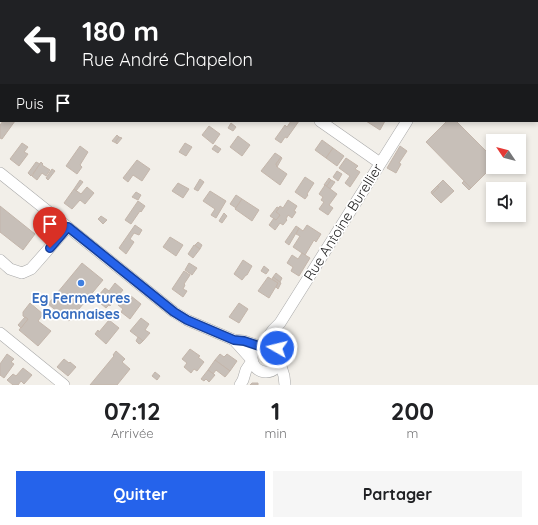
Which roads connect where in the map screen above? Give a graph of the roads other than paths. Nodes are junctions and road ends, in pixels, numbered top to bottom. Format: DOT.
graph roads {
  1 [pos="321,122"];
  2 [pos="406,122"];
  3 [pos="380,163"];
  4 [pos="0,173"];
  5 [pos="68,227"];
  6 [pos="0,260"];
  7 [pos="280,323"];
  8 [pos="0,333"];
  9 [pos="234,340"];
  10 [pos="261,345"];
  11 [pos="277,348"];
  12 [pos="252,360"];
  13 [pos="280,363"];
  14 [pos="266,373"];
  15 [pos="242,383"];
  16 [pos="64,385"];
  17 [pos="284,385"];
  1 -- 3 [label="street"];
  2 -- 3 [label="street, Rue Antoine Burellier"];
  3 -- 7 [label="street, Rue Antoine Burellier"];
  4 -- 5 [label="street"];
  5 -- 6 [label="street"];
  5 -- 9 [label="street"];
  7 -- 10 [label="street, Rue Antoine Burellier"];
  7 -- 11 [label="street, Rue Antoine Burellier"];
  8 -- 16 [label="street"];
  9 -- 10 [label="street"];
  9 -- 12 [label="street"];
  10 -- 11 [label="street"];
  10 -- 12 [label="street"];
  11 -- 13 [label="street"];
  12 -- 14 [label="street"];
  12 -- 15 [label="street"];
  13 -- 14 [label="street"];
  13 -- 17 [label="street"];
  14 -- 15 [label="street"];
  14 -- 17 [label="street"];
}
